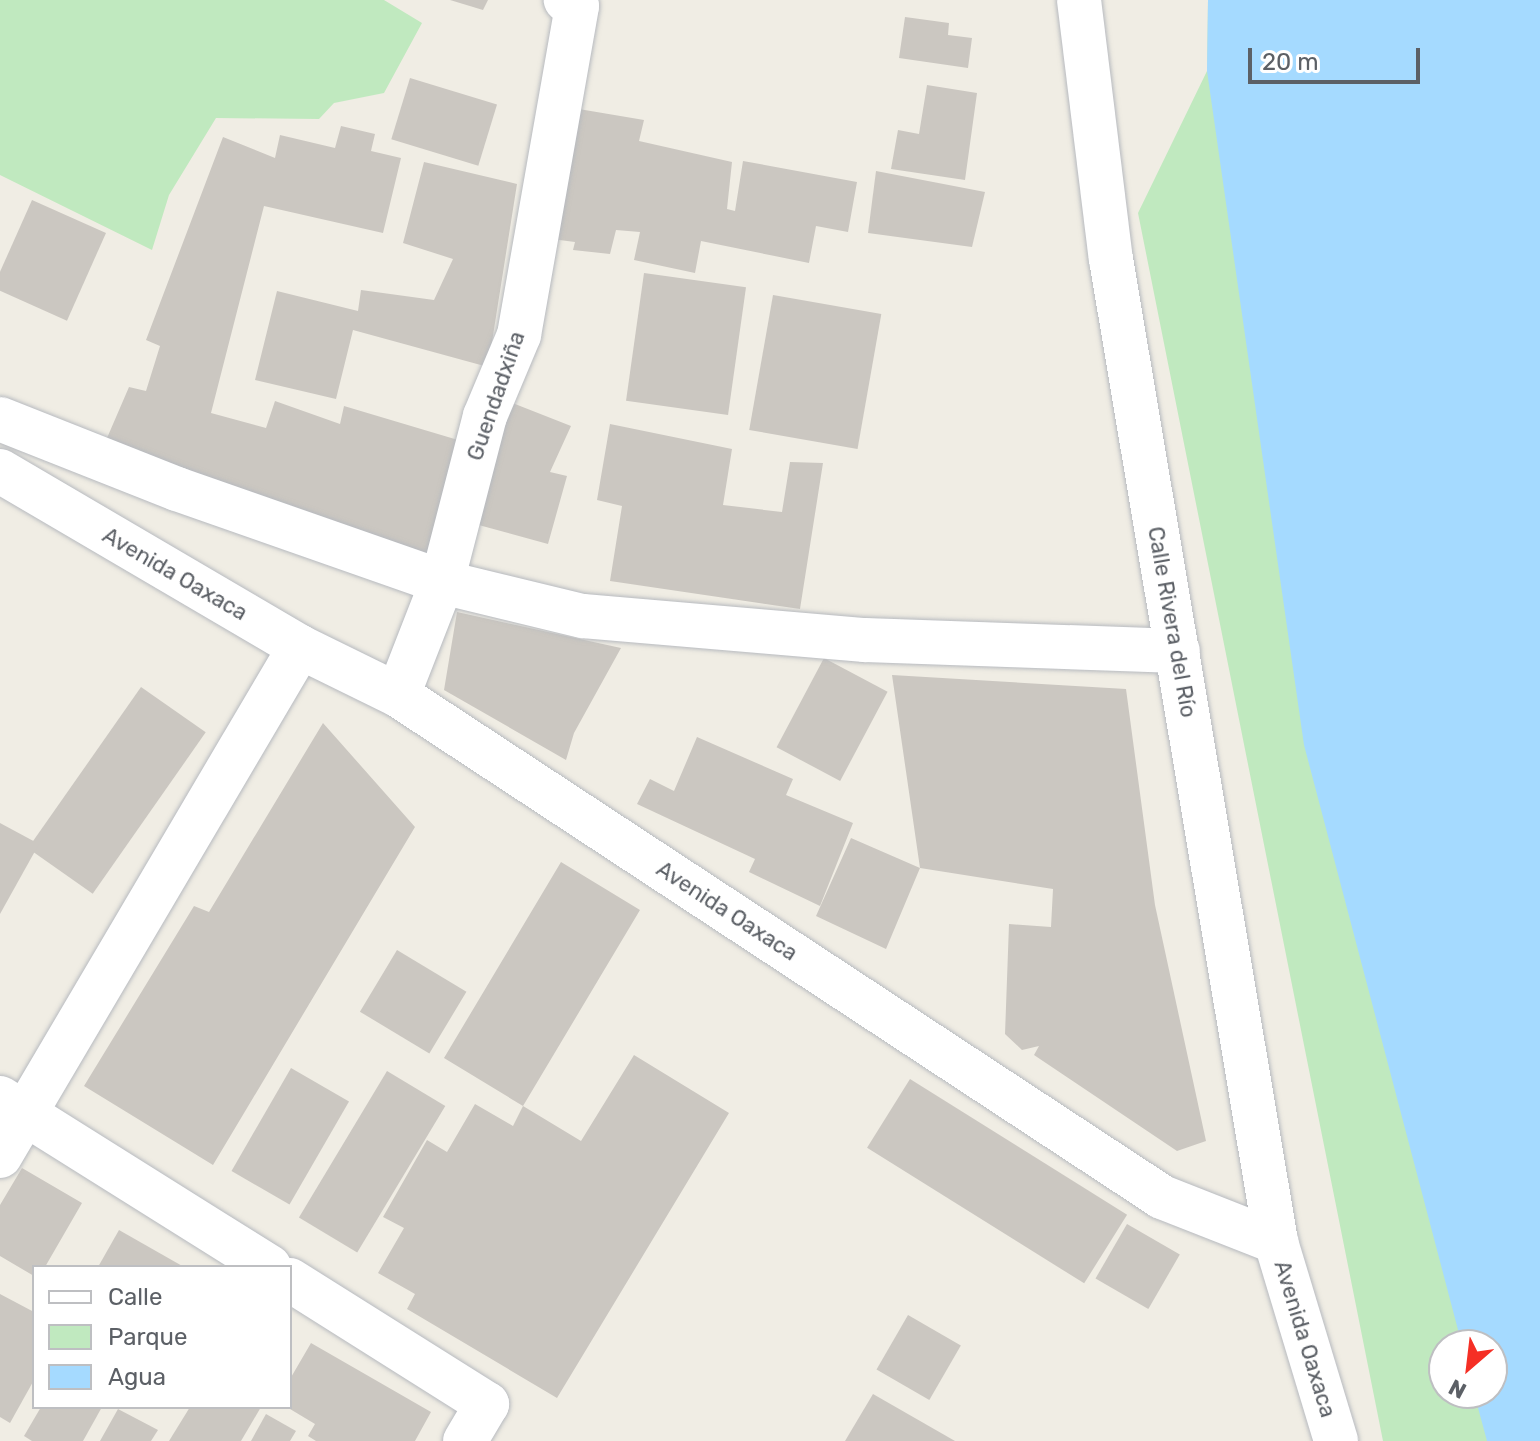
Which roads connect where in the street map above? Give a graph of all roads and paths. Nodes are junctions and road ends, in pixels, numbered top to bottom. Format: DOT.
graph roads {
  1 [pos="566,0"];
  2 [pos="1079,0"];
  3 [pos="0,419"];
  4 [pos="0,471"];
  5 [pos="442,582"];
  6 [pos="300,647"];
  7 [pos="1178,651"];
  8 [pos="398,695"];
  9 [pos="13,1106"];
  10 [pos="0,1156"];
  11 [pos="1276,1242"];
  12 [pos="266,1265"];
  13 [pos="292,1281"];
  14 [pos="465,1441"];
  15 [pos="1336,1441"];
  1 -- 5 [label="street, Guendadxiña"];
  2 -- 7 [label="street, Calle Rivera del Río"];
  3 -- 5 [label="street"];
  4 -- 6 [label="street, Avenida Oaxaca"];
  5 -- 7 [label="street"];
  5 -- 8 [label="street, Guendadxiña"];
  6 -- 8 [label="street, Avenida Oaxaca"];
  6 -- 9 [label="street"];
  7 -- 11 [label="street, Calle Rivera del Río"];
  8 -- 11 [label="street, Avenida Oaxaca"];
  9 -- 10 [label="street"];
  9 -- 12 [label="street"];
  11 -- 15 [label="street, Avenida Oaxaca"];
  13 -- 14 [label="street"];
}
